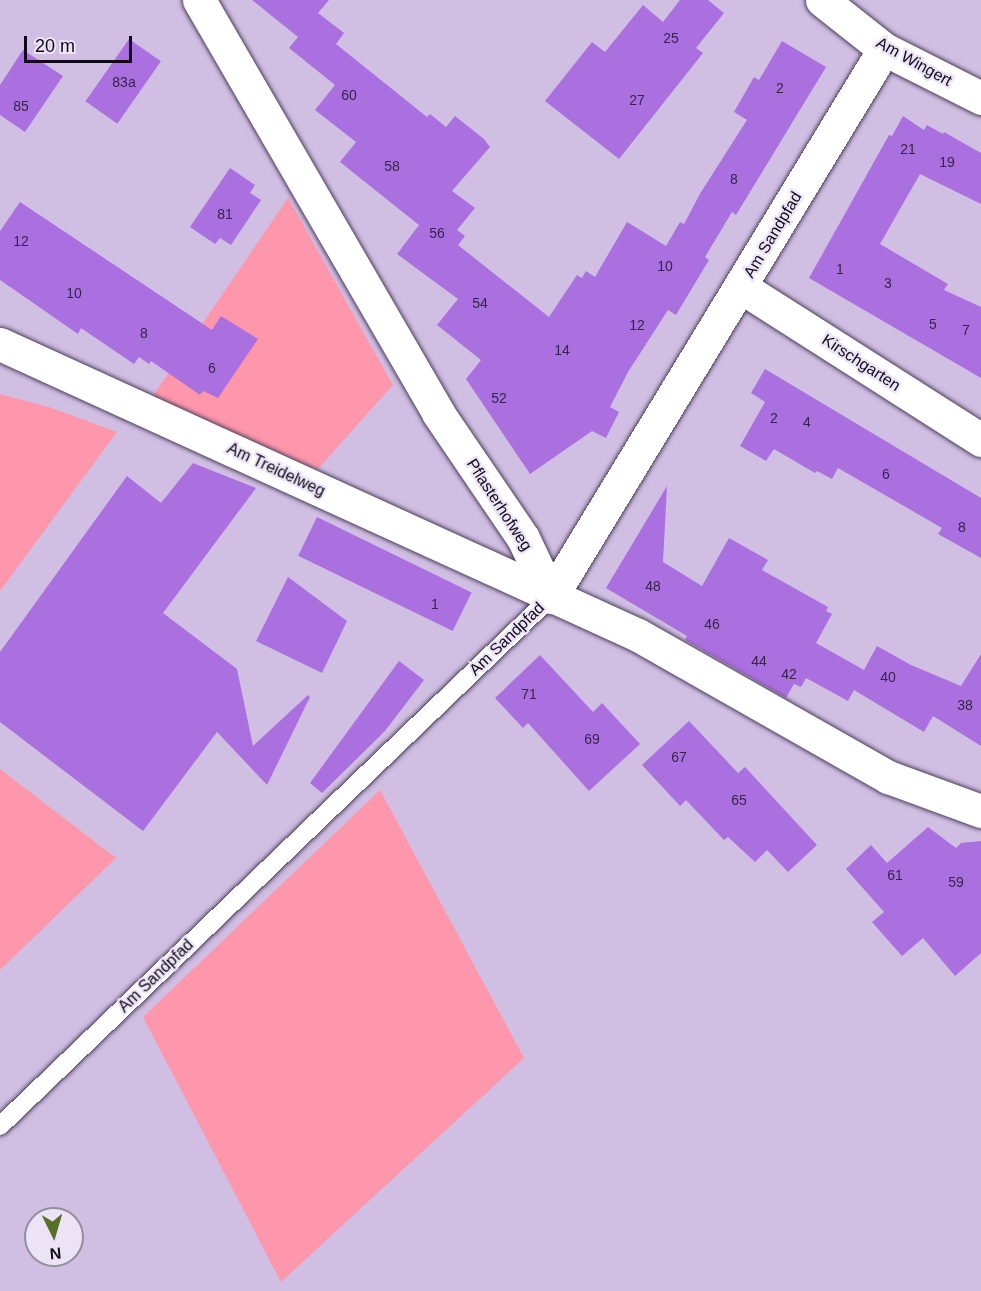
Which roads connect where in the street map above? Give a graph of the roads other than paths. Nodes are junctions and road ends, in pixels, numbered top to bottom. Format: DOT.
graph roads {
  1 [pos="199,0"];
  2 [pos="822,0"];
  3 [pos="884,49"];
  4 [pos="981,98"];
  5 [pos="741,286"];
  6 [pos="0,344"];
  7 [pos="981,440"];
  8 [pos="551,597"];
  9 [pos="981,811"];
  10 [pos="0,1126"];
  1 -- 8 [label="street, Pflasterhofweg"];
  2 -- 3 [label="street, Am Wingert"];
  3 -- 4 [label="street, Am Wingert"];
  3 -- 5 [label="street, Am Sandpfad"];
  5 -- 7 [label="street, Kirschgarten"];
  5 -- 8 [label="street, Am Sandpfad"];
  6 -- 8 [label="street, Am Treidelweg"];
  8 -- 9 [label="street"];
  8 -- 10 [label="lane, Am Sandpfad"];
}
